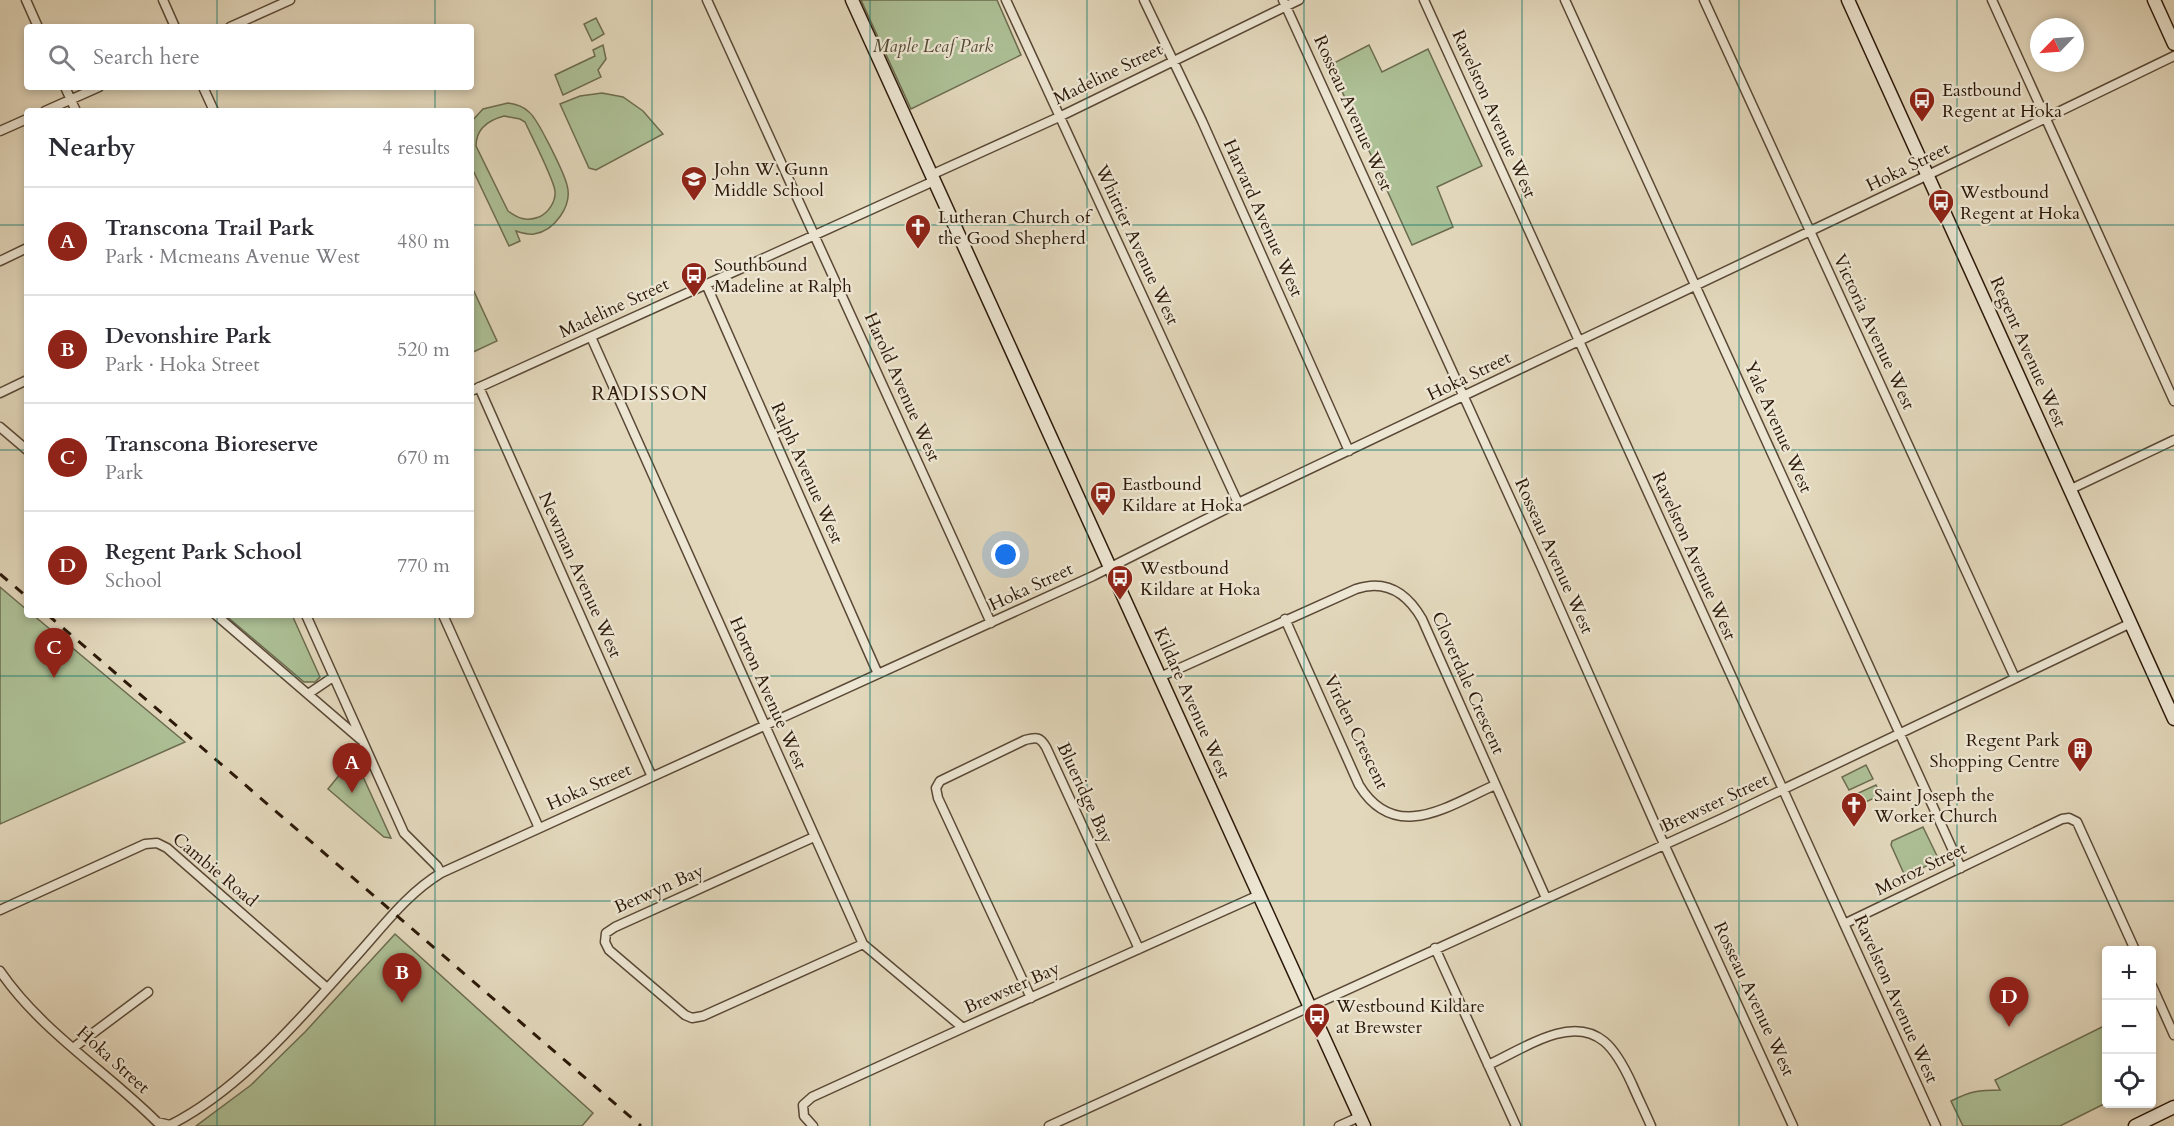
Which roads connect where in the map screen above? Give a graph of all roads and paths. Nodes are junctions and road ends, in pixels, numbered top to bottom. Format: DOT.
graph roads {
  1 [pos="26,0"];
  2 [pos="163,0"];
  3 [pos="290,0"];
  4 [pos="707,0"];
  5 [pos="852,0"];
  6 [pos="1006,0"];
  7 [pos="1144,0"];
  8 [pos="1299,0"];
  9 [pos="1424,0"];
  10 [pos="1565,0"];
  11 [pos="1704,0"];
  12 [pos="1848,0"];
  13 [pos="1992,0"];
  14 [pos="2154,0"];
  15 [pos="1284,3"];
  16 [pos="37,24"];
  17 [pos="174,24"];
  18 [pos="237,24"];
  19 [pos="2174,44"];
  20 [pos="2174,56"];
  21 [pos="1172,61"];
  22 [pos="66,90"];
  23 [pos="93,90"];
  24 [pos="204,90"];
  25 [pos="71,100"];
  26 [pos="52,108"];
  27 [pos="75,108"];
  28 [pos="212,108"];
  29 [pos="1059,117"];
  30 [pos="2046,118"];
  31 [pos="24,120"];
  32 [pos="0,131"];
  33 [pos="1928,175"];
  34 [pos="932,178"];
  35 [pos="1810,231"];
  36 [pos="814,235"];
  37 [pos="24,249"];
  38 [pos="0,261"];
  39 [pos="706,284"];
  40 [pos="1695,286"];
  41 [pos="591,337"];
  42 [pos="1579,342"];
  43 [pos="24,381"];
  44 [pos="475,389"];
  45 [pos="0,393"];
  46 [pos="1464,397"];
  47 [pos="2174,401"];
  48 [pos="0,427"];
  49 [pos="2174,440"];
  50 [pos="24,447"];
  51 [pos="1349,451"];
  52 [pos="2071,489"];
  53 [pos="1238,503"];
  54 [pos="1110,567"];
  55 [pos="219,618"];
  56 [pos="307,618"];
  57 [pos="445,618"];
  58 [pos="1286,619"];
  59 [pos="991,623"];
  60 [pos="2131,623"];
  61 [pos="878,675"];
  62 [pos="333,676"];
  63 [pos="1160,677"];
  64 [pos="2015,678"];
  65 [pos="308,694"];
  66 [pos="2174,719"];
  67 [pos="765,726"];
  68 [pos="1899,733"];
  69 [pos="363,741"];
  70 [pos="652,777"];
  71 [pos="1495,784"];
  72 [pos="1782,789"];
  73 [pos="539,828"];
  74 [pos="814,837"];
  75 [pos="1665,844"];
  76 [pos="1961,868"];
  77 [pos="441,873"];
  78 [pos="1259,895"];
  79 [pos="1546,898"];
  80 [pos="0,910"];
  81 [pos="1844,924"];
  82 [pos="863,944"];
  83 [pos="2133,946"];
  84 [pos="1435,948"];
  85 [pos="1139,949"];
  86 [pos="0,971"];
  87 [pos="327,988"];
  88 [pos="148,992"];
  89 [pos="2156,997"];
  90 [pos="1030,998"];
  91 [pos="1310,1006"];
  92 [pos="963,1028"];
  93 [pos="2174,1035"];
  94 [pos="73,1048"];
  95 [pos="1488,1065"];
  96 [pos="2174,1107"];
  97 [pos="1361,1121"];
  98 [pos="813,1126"];
  99 [pos="1049,1126"];
  100 [pos="1340,1126"];
  101 [pos="1516,1126"];
  102 [pos="1651,1126"];
  103 [pos="1793,1126"];
  104 [pos="1936,1126"];
  105 [pos="2135,1126"];
  1 -- 16 [label="street"];
  2 -- 17 [label="street"];
  3 -- 18 [label="street"];
  4 -- 36 [label="street, Harold Avenue West"];
  5 -- 34 [label="street, Kildare Avenue West"];
  6 -- 29 [label="street, Whittier Avenue West"];
  7 -- 21 [label="street, Harvard Avenue West"];
  8 -- 15 [label="street, Madeline Street"];
  9 -- 42 [label="street, Ravelston Avenue West"];
  10 -- 40 [label="street, Yale Avenue West"];
  11 -- 35 [label="street, Victoria Avenue West"];
  12 -- 33 [label="street, Regent Avenue West"];
  13 -- 30 [label="street"];
  14 -- 19 [label="street"];
  15 -- 21 [label="street, Madeline Street"];
  15 -- 46 [label="street, Rosseau Avenue West"];
  20 -- 30 [label="street, Hoka Street"];
  21 -- 29 [label="street, Madeline Street"];
  21 -- 51 [label="street, Harvard Avenue West"];
  22 -- 25 [label="street"];
  23 -- 25 [label="street"];
  24 -- 28 [label="street"];
  25 -- 26 [label="street"];
  25 -- 27 [label="street"];
  29 -- 34 [label="street, Madeline Street"];
  29 -- 53 [label="street, Whittier Avenue West"];
  30 -- 33 [label="street, Hoka Street"];
  30 -- 47 [label="street"];
  31 -- 32 [label="street"];
  33 -- 35 [label="street, Hoka Street"];
  33 -- 52 [label="street, Regent Avenue West"];
  34 -- 36 [label="street, Madeline Street"];
  34 -- 54 [label="street, Kildare Avenue West"];
  35 -- 40 [label="street, Hoka Street"];
  35 -- 64 [label="street, Victoria Avenue West"];
  36 -- 39 [label="street, Madeline Street"];
  36 -- 59 [label="street, Harold Avenue West"];
  37 -- 38 [label="street"];
  39 -- 41 [label="street, Madeline Street"];
  39 -- 61 [label="street, Ralph Avenue West"];
  40 -- 42 [label="street, Hoka Street"];
  40 -- 68 [label="street, Yale Avenue West"];
  41 -- 44 [label="street, Madeline Street"];
  41 -- 67 [label="street, Horton Avenue West"];
  42 -- 46 [label="street, Hoka Street"];
  42 -- 72 [label="street, Ravelston Avenue West"];
  43 -- 45 [label="street"];
  44 -- 70 [label="street, Newman Avenue West"];
  46 -- 51 [label="street, Hoka Street"];
  46 -- 75 [label="street, Rosseau Avenue West"];
  48 -- 50 [label="street"];
  49 -- 52 [label="street"];
  51 -- 53 [label="street, Hoka Street"];
  52 -- 60 [label="street, Regent Avenue West"];
  53 -- 54 [label="street, Hoka Street"];
  54 -- 59 [label="street, Hoka Street"];
  54 -- 63 [label="street, Kildare Avenue West"];
  55 -- 65 [label="street"];
  56 -- 62 [label="street"];
  57 -- 73 [label="street"];
  58 -- 63 [label="street, Cloverdale Crescent"];
  58 -- 71 [label="street, Virden Crescent"];
  58 -- 71 [label="street, Cloverdale Crescent"];
  59 -- 61 [label="street, Hoka Street"];
  60 -- 64 [label="street, Brewster Street"];
  60 -- 66 [label="street, Regent Avenue West"];
  61 -- 67 [label="street, Hoka Street"];
  62 -- 65 [label="street"];
  62 -- 69 [label="street"];
  63 -- 78 [label="street, Kildare Avenue West"];
  64 -- 68 [label="street, Brewster Street"];
  65 -- 69 [label="street"];
  67 -- 70 [label="street, Hoka Street"];
  67 -- 74 [label="street, Horton Avenue West"];
  68 -- 72 [label="street, Brewster Street"];
  68 -- 76 [label="street, Yale Avenue West"];
  69 -- 77 [label="street"];
  70 -- 73 [label="street, Hoka Street"];
  71 -- 79 [label="street, Cloverdale Crescent"];
  72 -- 75 [label="street, Brewster Street"];
  72 -- 81 [label="street, Ravelston Avenue West"];
  73 -- 77 [label="street, Hoka Street"];
  74 -- 82 [label="street, Horton Avenue West"];
  74 -- 82 [label="street, Berwyn Bay"];
  75 -- 79 [label="street, Brewster Street"];
  75 -- 103 [label="street, Rosseau Avenue West"];
  76 -- 81 [label="street, Moroz Street"];
  76 -- 83 [label="street, Moroz Street"];
  77 -- 87 [label="street, Hoka Street"];
  78 -- 85 [label="street, Brewster Bay"];
  78 -- 91 [label="street, Kildare Avenue West"];
  79 -- 84 [label="street, Brewster Street"];
  80 -- 87 [label="street, Cambie Road"];
  81 -- 104 [label="street, Ravelston Avenue West"];
  82 -- 92 [label="street, Horton Avenue West"];
  84 -- 91 [label="street, Brewster Street"];
  84 -- 95 [label="street"];
  85 -- 90 [label="street, Brewster Bay"];
  85 -- 90 [label="street, Blueridge Bay"];
  86 -- 94 [label="street, Hoka Street"];
  87 -- 94 [label="street, Hoka Street"];
  88 -- 94 [label="street"];
  89 -- 93 [label="street"];
  90 -- 92 [label="street, Brewster Bay"];
  91 -- 97 [label="street, Kildare Avenue West"];
  91 -- 99 [label="street"];
  92 -- 98 [label="street, Brewster Bay"];
  95 -- 101 [label="street"];
  95 -- 102 [label="street"];
  96 -- 105 [label="street"];
  97 -- 100 [label="street"];
}
